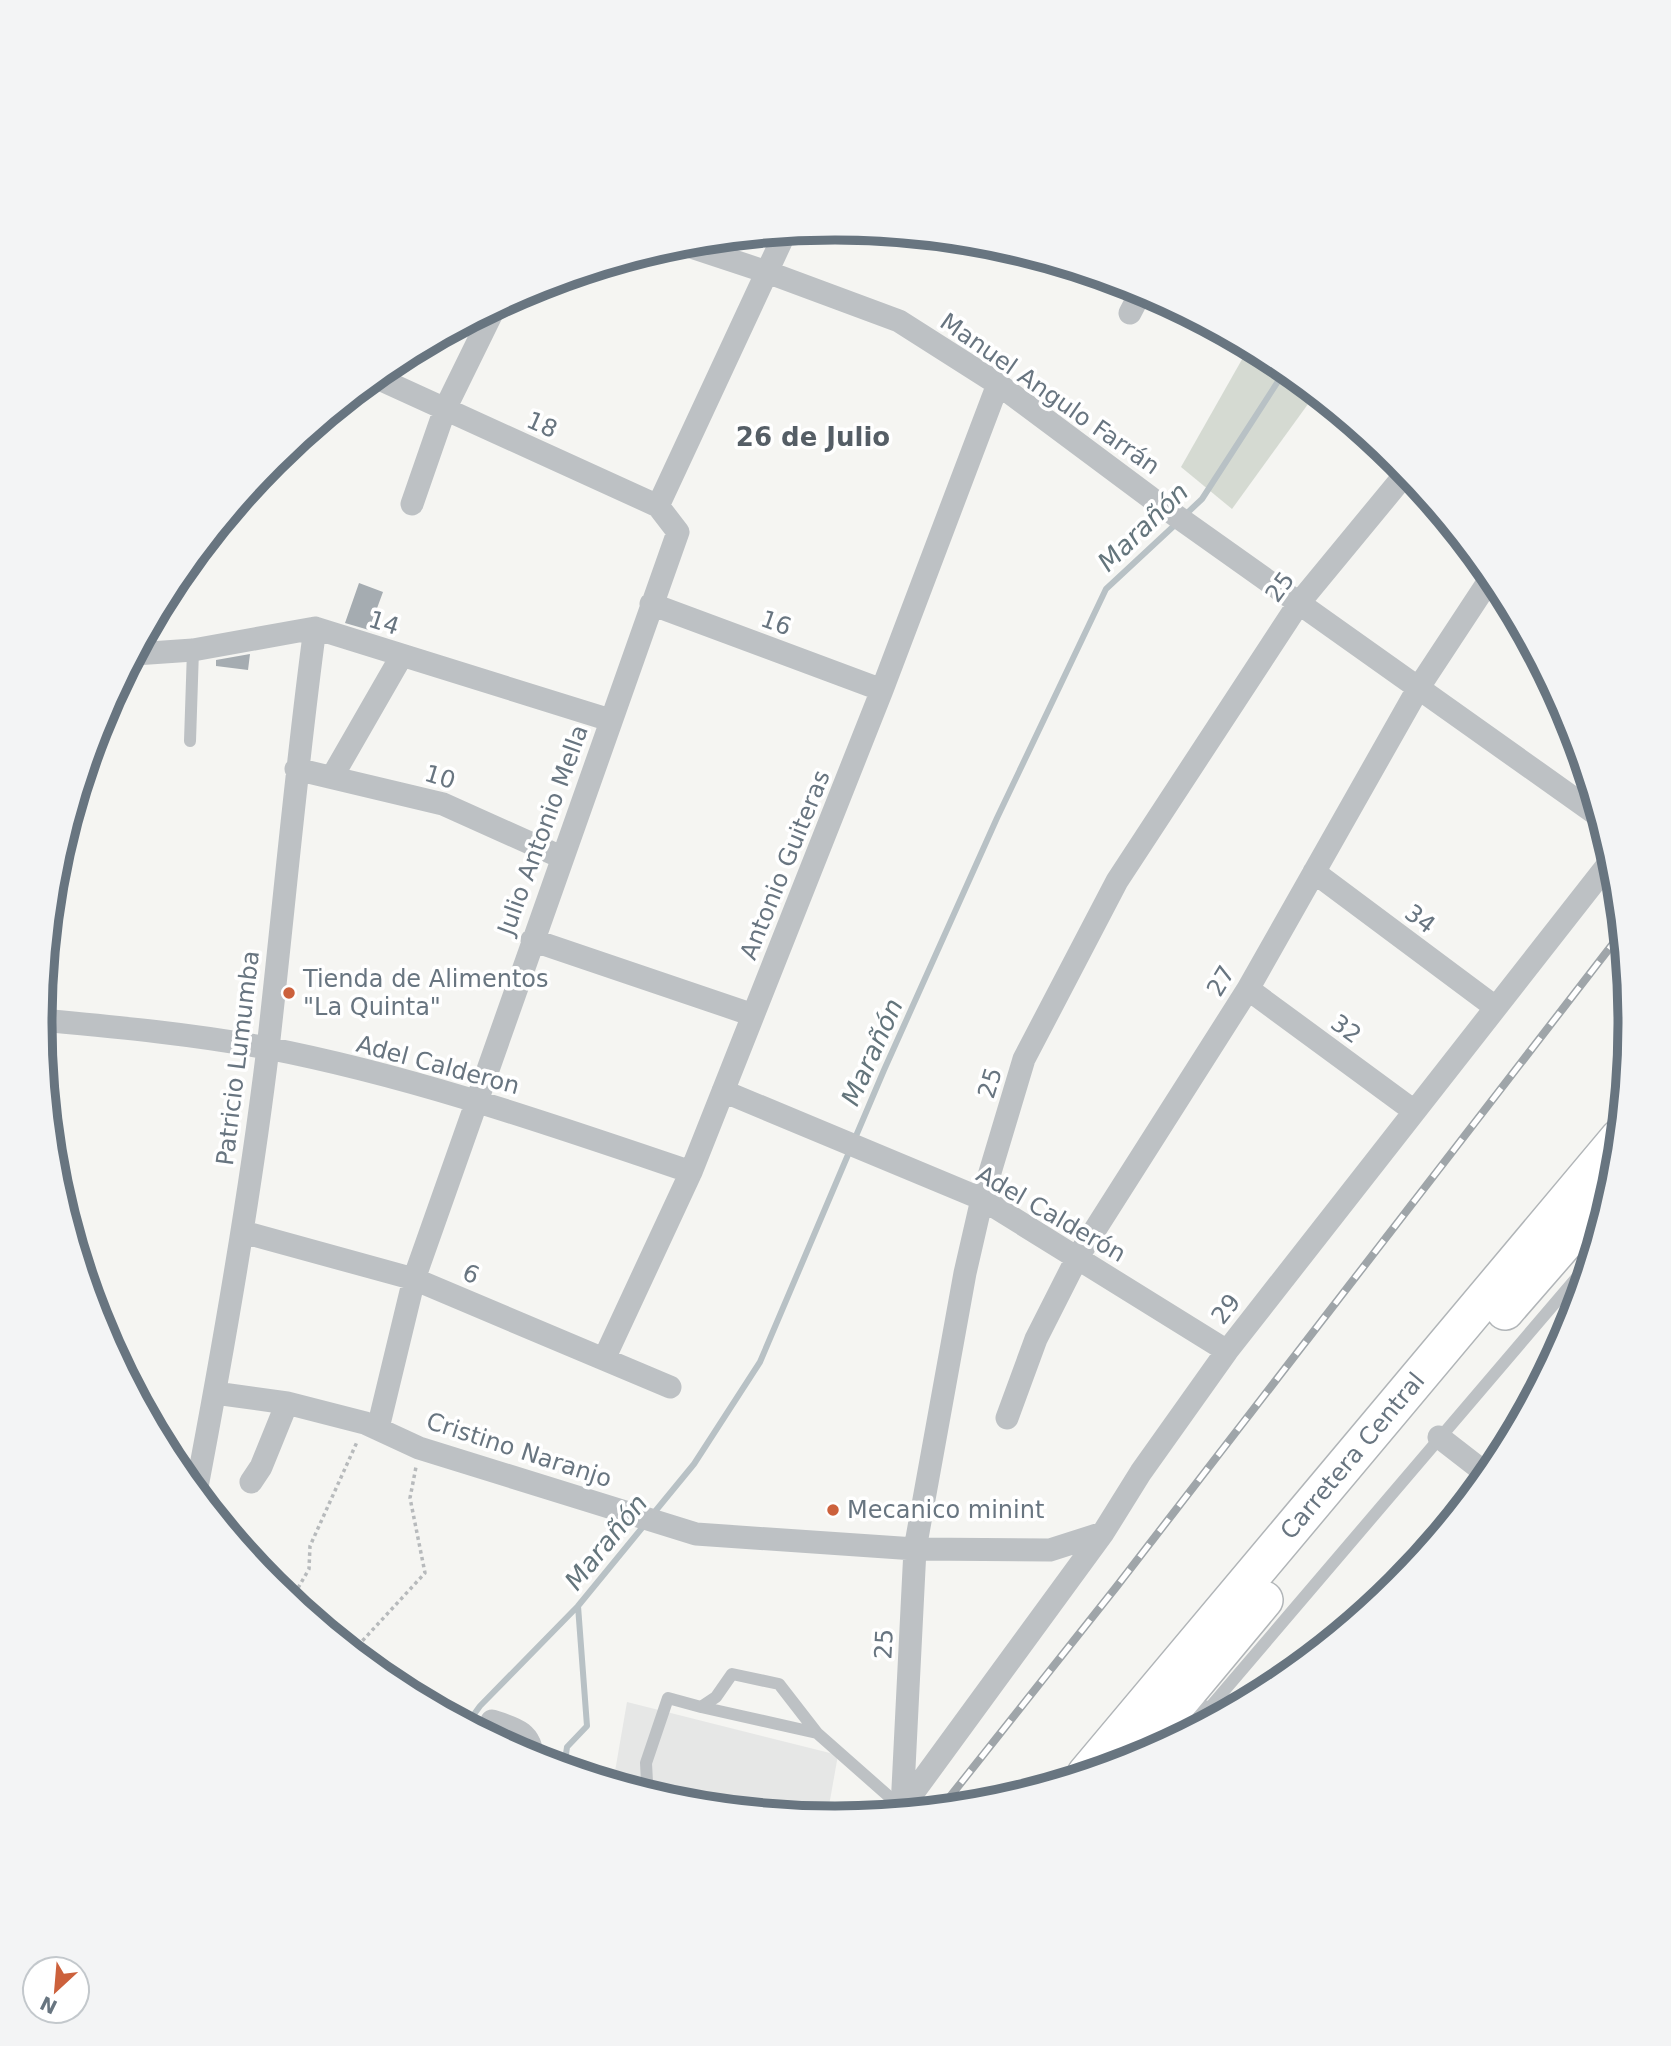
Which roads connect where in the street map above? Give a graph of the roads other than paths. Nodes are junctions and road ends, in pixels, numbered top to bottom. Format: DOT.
graph roads {
  1 [pos="781,242"];
  2 [pos="705,252"];
  3 [pos="767,272"];
  4 [pos="1136,301"];
  5 [pos="1130,313"];
  6 [pos="488,322"];
  7 [pos="386,382"];
  8 [pos="998,384"];
  9 [pos="445,409"];
  10 [pos="1400,481"];
  11 [pos="412,504"];
  12 [pos="658,506"];
  13 [pos="678,532"];
  14 [pos="1485,586"];
  15 [pos="1299,603"];
  16 [pos="652,604"];
  17 [pos="315,628"];
  18 [pos="193,650"];
  19 [pos="145,653"];
  20 [pos="401,657"];
  21 [pos="1419,687"];
  22 [pos="882,690"];
  23 [pos="610,720"];
  24 [pos="190,741"];
  25 [pos="296,769"];
  26 [pos="332,777"];
  27 [pos="1589,809"];
  28 [pos="561,857"];
  29 [pos="1603,871"];
  30 [pos="1314,872"];
  31 [pos="532,940"];
  32 [pos="1248,989"];
  33 [pos="1495,1007"];
  34 [pos="754,1015"];
  35 [pos="52,1021"];
  36 [pos="268,1048"];
  37 [pos="723,1091"];
  38 [pos="476,1099"];
  39 [pos="1414,1111"];
  40 [pos="1607,1152"];
  41 [pos="691,1172"];
  42 [pos="982,1199"];
  43 [pos="243,1232"];
  44 [pos="1588,1240"];
  45 [pos="1587,1241"];
  46 [pos="1077,1258"];
  47 [pos="414,1279"];
  48 [pos="1227,1351"];
  49 [pos="604,1359"];
  50 [pos="670,1387"];
  51 [pos="215,1393"];
  52 [pos="287,1403"];
  53 [pos="1007,1418"];
  54 [pos="372,1425"];
  55 [pos="1439,1437"];
  56 [pos="1480,1468"];
  57 [pos="199,1479"];
  58 [pos="251,1482"];
  59 [pos="1102,1533"];
  60 [pos="915,1549"];
  61 [pos="1217,1706"];
  62 [pos="701,1707"];
  63 [pos="492,1721"];
  64 [pos="817,1732"];
  65 [pos="1147,1741"];
  66 [pos="531,1744"];
  67 [pos="1098,1760"];
  68 [pos="647,1782"];
  69 [pos="902,1802"];
  70 [pos="908,1802"];
  71 [pos="895,1803"];
  1 -- 3 [label="street"];
  2 -- 3 [label="street, Manuel Angulo Farrán"];
  3 -- 8 [label="street, Manuel Angulo Farrán"];
  3 -- 12 [label="street"];
  4 -- 5 [label="street"];
  6 -- 9 [label="street"];
  7 -- 9 [label="street, 18"];
  8 -- 15 [label="street, Manuel Angulo Farrán"];
  8 -- 22 [label="street, Antonio Guiteras"];
  9 -- 11 [label="street"];
  9 -- 12 [label="street, 18"];
  10 -- 15 [label="street, 25"];
  12 -- 13 [label="street, 18"];
  13 -- 16 [label="street, Julio Antonio Mella"];
  14 -- 21 [label="street, 27"];
  15 -- 21 [label="street, Manuel Angulo Farrán"];
  15 -- 42 [label="street, 25"];
  16 -- 22 [label="street, 16"];
  16 -- 23 [label="street, Julio Antonio Mella"];
  17 -- 18 [label="street, 14"];
  17 -- 20 [label="street, 14"];
  17 -- 25 [label="street, Patricio Lumumba"];
  18 -- 19 [label="street, 14"];
  18 -- 24 [label="lane"];
  20 -- 23 [label="street, 14"];
  20 -- 26 [label="street"];
  21 -- 27 [label="street, Manuel Angulo Farrán"];
  21 -- 30 [label="street, 27"];
  22 -- 34 [label="street, Antonio Guiteras"];
  23 -- 28 [label="street, Julio Antonio Mella"];
  25 -- 26 [label="street, 10"];
  25 -- 36 [label="street, Patricio Lumumba"];
  26 -- 28 [label="street, 10"];
  28 -- 31 [label="street, Julio Antonio Mella"];
  29 -- 33 [label="street, 29"];
  30 -- 32 [label="street, 27"];
  30 -- 33 [label="street, 34"];
  31 -- 34 [label="street"];
  31 -- 38 [label="street, Julio Antonio Mella"];
  32 -- 39 [label="street, 32"];
  32 -- 46 [label="street, 27"];
  33 -- 39 [label="street, 29"];
  34 -- 37 [label="street, Antonio Guiteras"];
  35 -- 36 [label="street, Adel Calderon"];
  36 -- 38 [label="street, Adel Calderon"];
  36 -- 43 [label="street, Patricio Lumumba"];
  37 -- 41 [label="street, Antonio Guiteras"];
  37 -- 42 [label="street, Adel Calderón"];
  38 -- 41 [label="street, Adel Calderon"];
  38 -- 47 [label="street, Julio Antonio Mella"];
  39 -- 48 [label="street, 29"];
  40 -- 67 [label="main road, Carretera Central"];
  41 -- 49 [label="street, Antonio Guiteras"];
  42 -- 46 [label="street, Adel Calderón"];
  42 -- 60 [label="street, 25"];
  43 -- 47 [label="street, 6"];
  43 -- 51 [label="street, Patricio Lumumba"];
  44 -- 65 [label="main road, Carretera Central"];
  45 -- 55 [label="lane"];
  46 -- 48 [label="street, Adel Calderón"];
  46 -- 53 [label="street, 27"];
  47 -- 49 [label="street, 6"];
  47 -- 54 [label="street, Julio Antonio Mella"];
  48 -- 59 [label="street, 29"];
  49 -- 50 [label="street, 6"];
  51 -- 52 [label="street, Cristino Naranjo"];
  51 -- 57 [label="street, Patricio Lumumba"];
  52 -- 54 [label="street, Cristino Naranjo"];
  52 -- 58 [label="street"];
  54 -- 60 [label="street, Cristino Naranjo"];
  55 -- 56 [label="street"];
  55 -- 61 [label="lane"];
  59 -- 60 [label="street, Cristino Naranjo"];
  59 -- 70 [label="street, 29"];
  60 -- 69 [label="street, 25"];
  62 -- 64 [label="lane"];
  62 -- 64 [label="lane"];
  62 -- 68 [label="lane"];
  63 -- 66 [label="street"];
  64 -- 71 [label="lane"];
}
